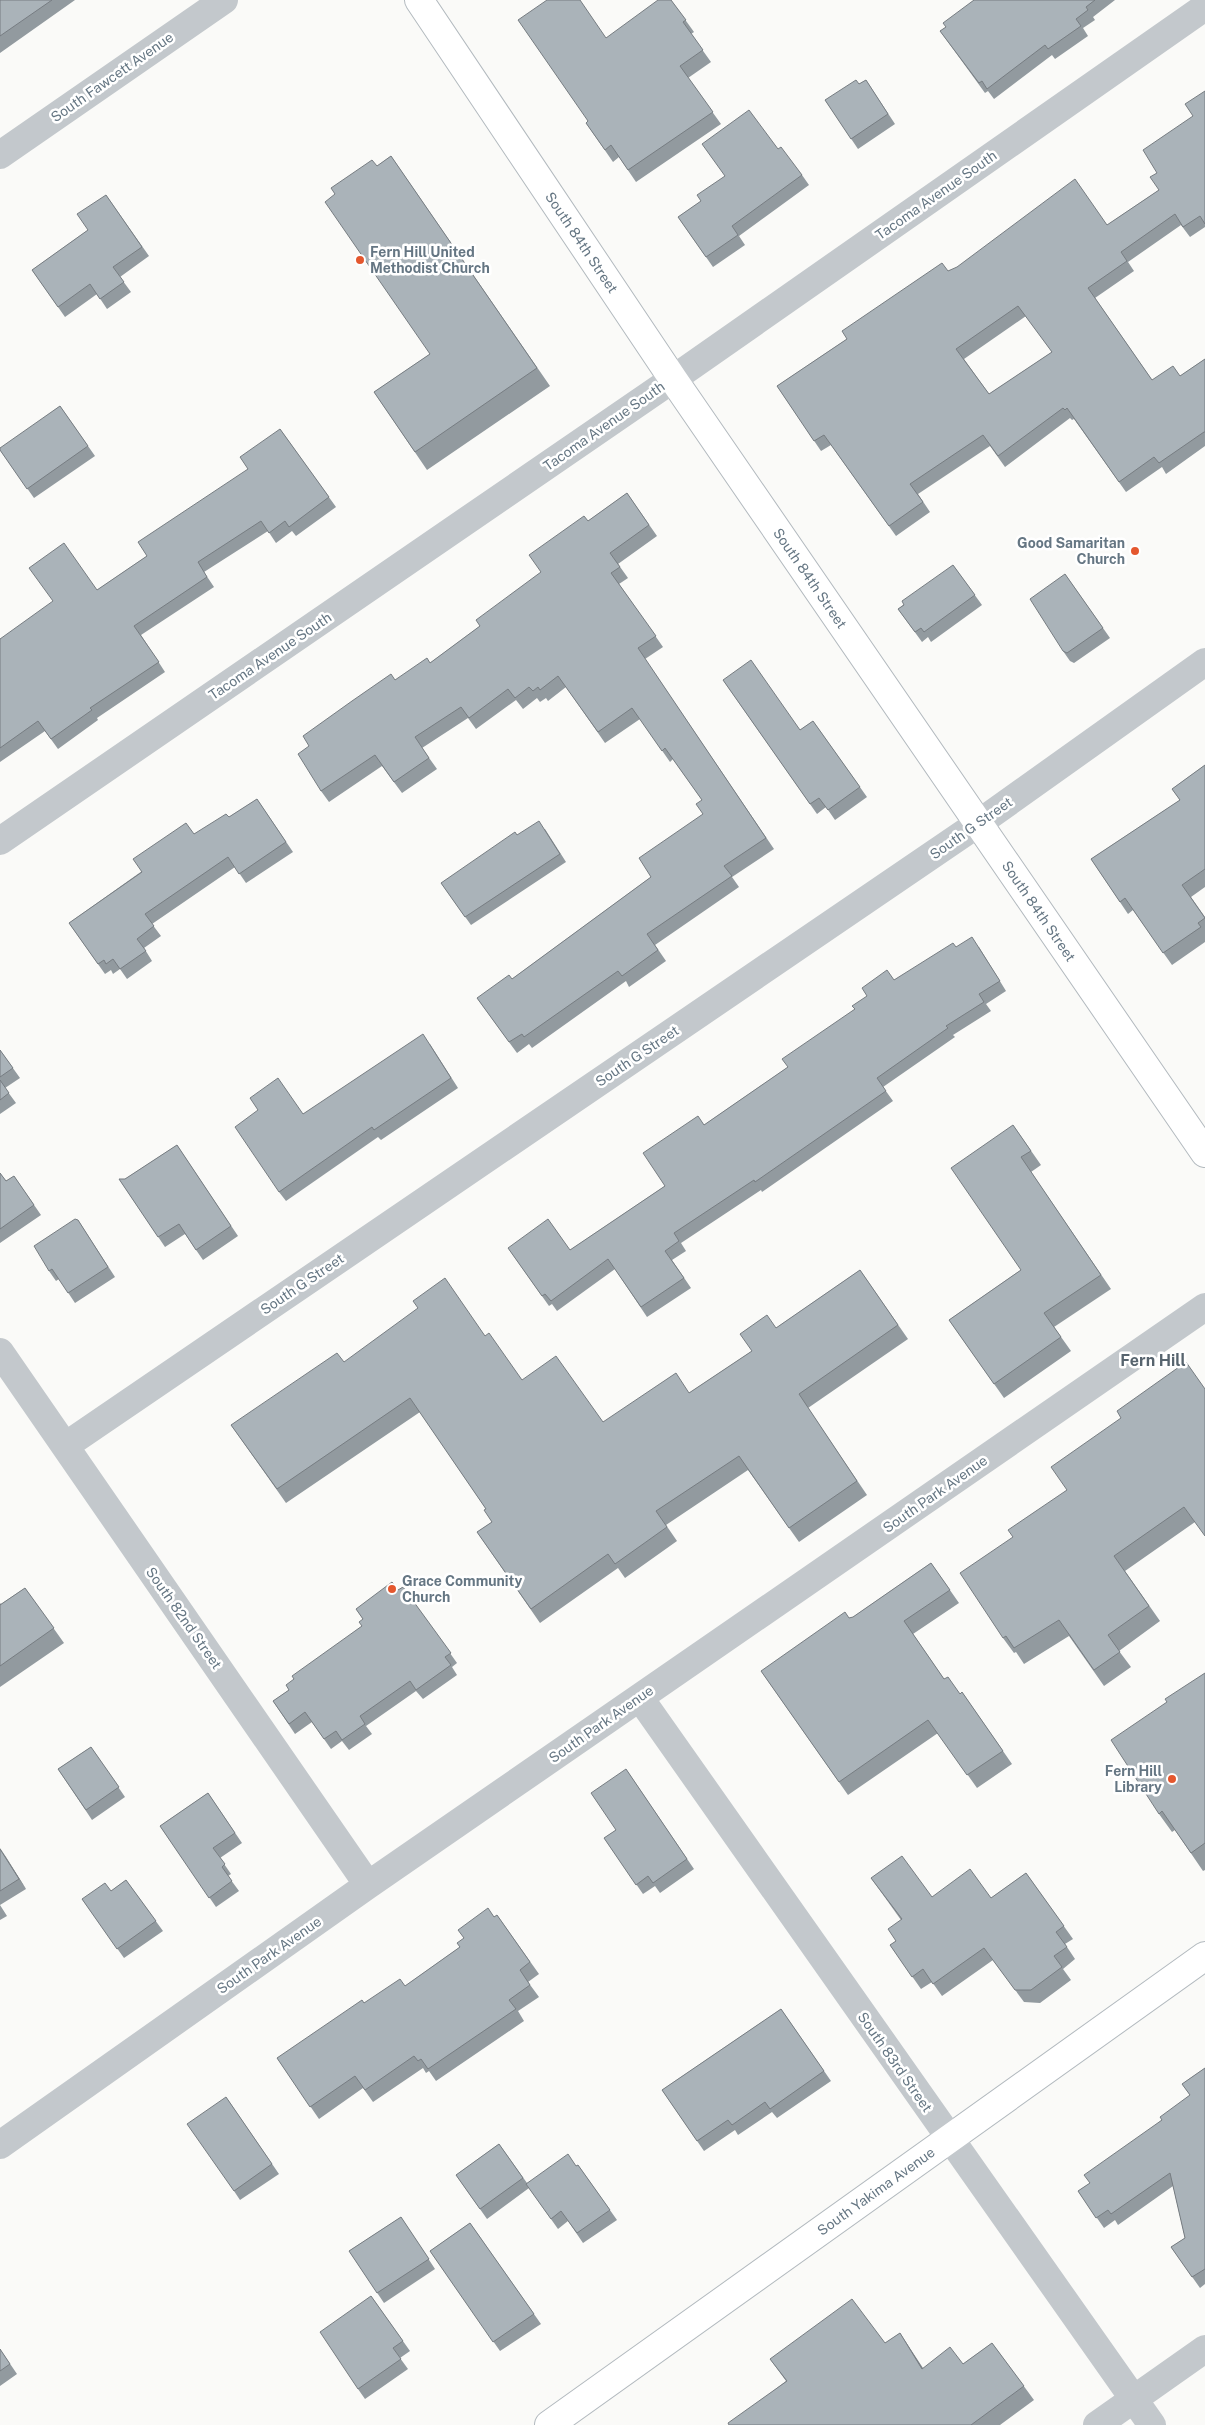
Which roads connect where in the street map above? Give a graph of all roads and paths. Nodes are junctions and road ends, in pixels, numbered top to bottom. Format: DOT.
graph roads {
  1 [pos="224,0"];
  2 [pos="419,0"];
  3 [pos="1205,7"];
  4 [pos="0,155"];
  5 [pos="673,379"];
  6 [pos="1205,662"];
  7 [pos="979,823"];
  8 [pos="0,841"];
  9 [pos="1205,1153"];
  10 [pos="1205,1307"];
  11 [pos="0,1352"];
  12 [pos="65,1446"];
  13 [pos="640,1698"];
  14 [pos="368,1885"];
  15 [pos="1205,1956"];
  16 [pos="949,2139"];
  17 [pos="0,2145"];
  18 [pos="1205,2349"];
  19 [pos="1133,2399"];
  20 [pos="549,2425"];
  21 [pos="1097,2425"];
  22 [pos="1152,2425"];
  1 -- 4 [label="street, South Fawcett Avenue"];
  2 -- 5 [label="main road, South 84th Street"];
  3 -- 5 [label="street, Tacoma Avenue South"];
  5 -- 7 [label="main road, South 84th Street"];
  5 -- 8 [label="street, Tacoma Avenue South"];
  6 -- 7 [label="street, South G Street"];
  7 -- 9 [label="main road, South 84th Street"];
  7 -- 12 [label="street, South G Street"];
  10 -- 13 [label="street, South Park Avenue"];
  11 -- 12 [label="street, South 82nd Street"];
  12 -- 14 [label="street, South 82nd Street"];
  13 -- 14 [label="street, South Park Avenue"];
  13 -- 16 [label="street, South 83rd Street"];
  14 -- 17 [label="street, South Park Avenue"];
  15 -- 16 [label="main road, South Yakima Avenue"];
  16 -- 19 [label="street, South 83rd Street"];
  16 -- 20 [label="main road, South Yakima Avenue"];
  18 -- 19 [label="street"];
  19 -- 21 [label="street"];
  19 -- 22 [label="street, South 83rd Street"];
}
